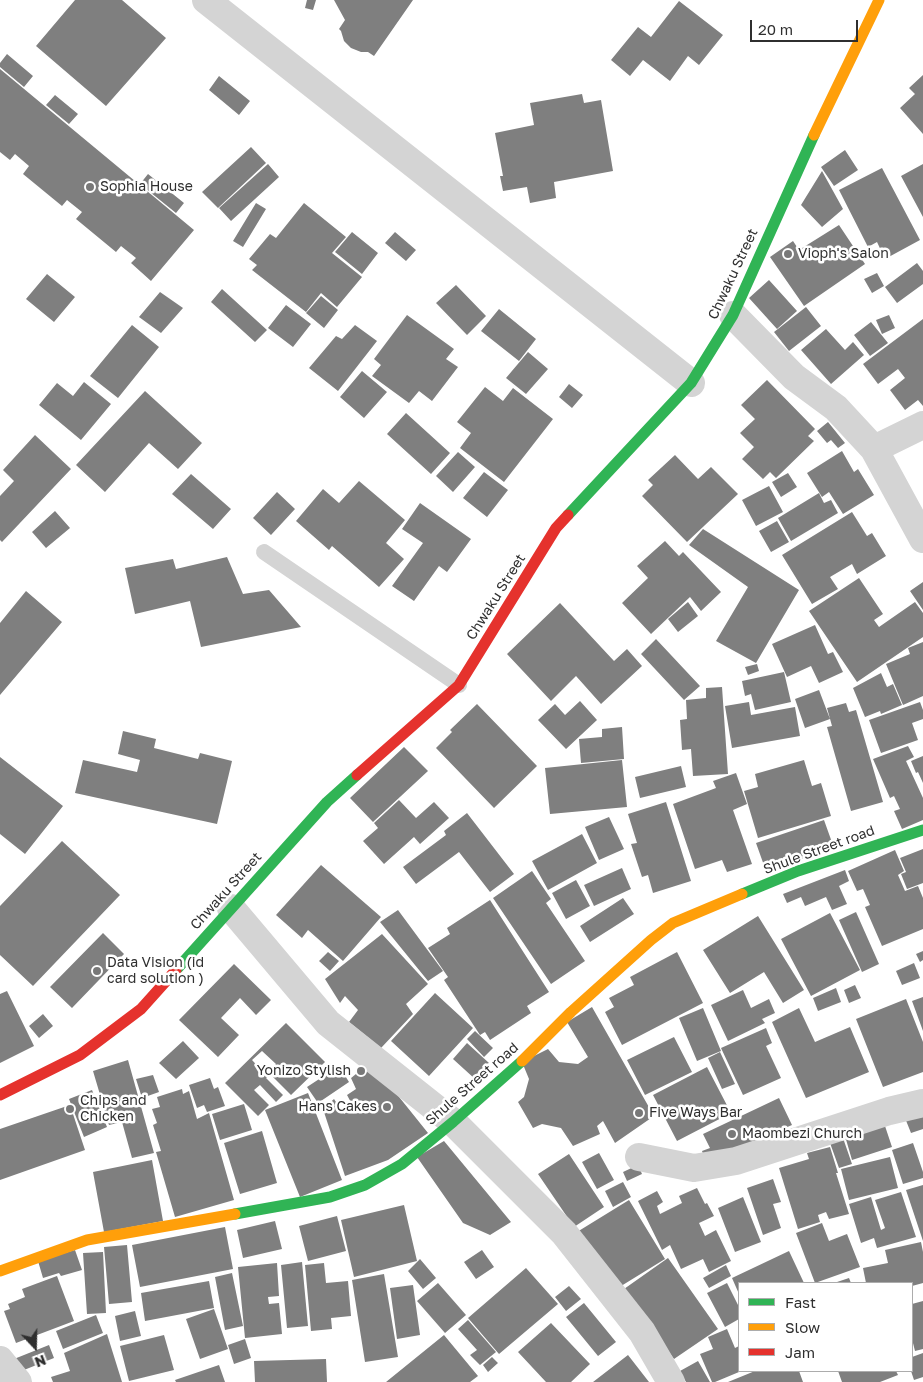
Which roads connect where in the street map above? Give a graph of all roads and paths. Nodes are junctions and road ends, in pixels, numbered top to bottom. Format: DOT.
graph roads {
  1 [pos="206,0"];
  2 [pos="879,0"];
  3 [pos="733,314"];
  4 [pos="691,382"];
  5 [pos="923,425"];
  6 [pos="874,449"];
  7 [pos="923,539"];
  8 [pos="264,552"];
  9 [pos="459,685"];
  10 [pos="923,830"];
  11 [pos="231,908"];
  12 [pos="0,1095"];
  13 [pos="923,1103"];
  14 [pos="453,1122"];
  15 [pos="639,1157"];
  16 [pos="0,1271"];
  17 [pos="0,1360"];
  18 [pos="18,1382"];
  19 [pos="671,1382"];
  1 -- 4 [label="street"];
  2 -- 3 [label="main road, Chwaku Street"];
  3 -- 4 [label="main road, Chwaku Street"];
  3 -- 6 [label="street"];
  4 -- 9 [label="main road, Chwaku Street"];
  5 -- 6 [label="street"];
  6 -- 7 [label="street"];
  8 -- 9 [label="lane"];
  9 -- 11 [label="main road, Chwaku Street"];
  10 -- 14 [label="main road, Shule Street road"];
  11 -- 12 [label="main road, Chwaku Street"];
  11 -- 14 [label="street"];
  13 -- 15 [label="street"];
  14 -- 16 [label="main road, Shule Street road"];
  14 -- 19 [label="street"];
  17 -- 18 [label="street"];
}
